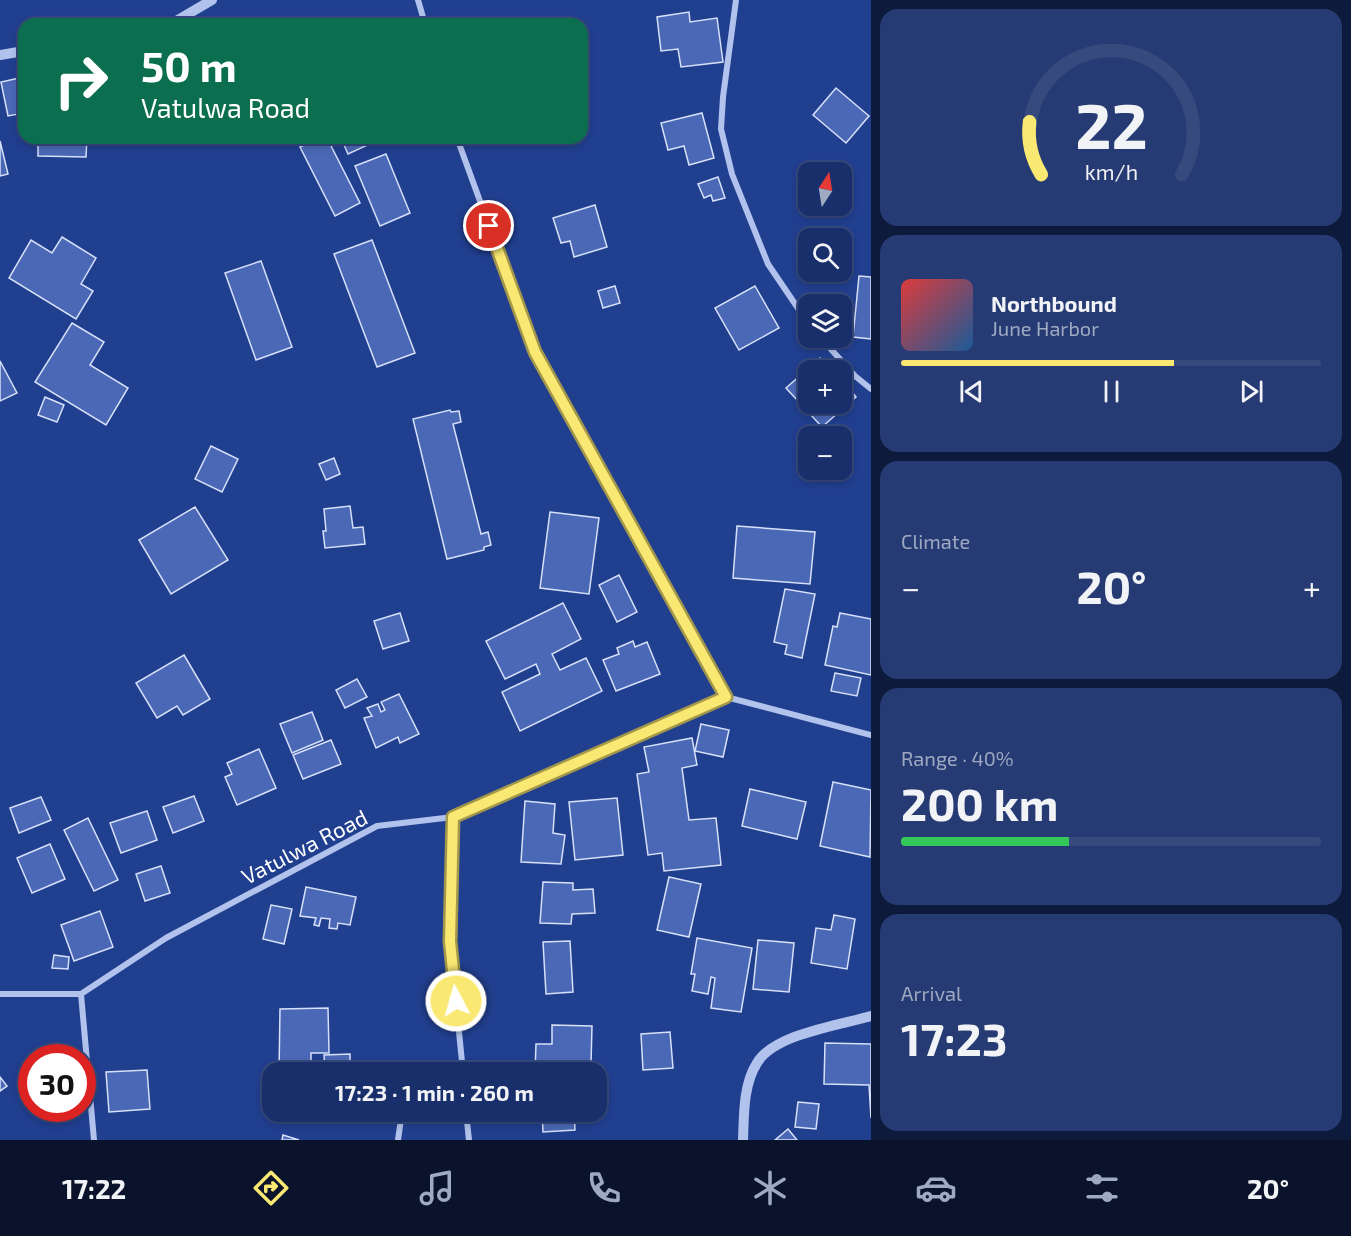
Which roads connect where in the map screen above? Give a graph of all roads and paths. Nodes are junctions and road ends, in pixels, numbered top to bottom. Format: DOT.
graph roads {
  1 [pos="212,0"];
  2 [pos="418,0"];
  3 [pos="736,0"];
  4 [pos="181,18"];
  5 [pos="423,18"];
  6 [pos="18,52"];
  7 [pos="0,55"];
  8 [pos="459,144"];
  9 [pos="798,308"];
  10 [pos="830,348"];
  11 [pos="871,389"];
  12 [pos="726,697"];
  13 [pos="871,735"];
  14 [pos="453,817"];
  15 [pos="0,994"];
  16 [pos="81,994"];
  17 [pos="871,1016"];
  18 [pos="462,1062"];
  19 [pos="401,1122"];
  20 [pos="467,1122"];
  21 [pos="94,1140"];
  22 [pos="398,1140"];
  23 [pos="469,1140"];
  24 [pos="743,1140"];
  1 -- 4 [label="street"];
  2 -- 5 [label="street"];
  3 -- 9 [label="street"];
  6 -- 7 [label="street"];
  8 -- 12 [label="street"];
  10 -- 11 [label="street"];
  12 -- 13 [label="street"];
  12 -- 14 [label="street, Vatulwa Road"];
  14 -- 16 [label="street, Vatulwa Road"];
  14 -- 18 [label="street"];
  15 -- 16 [label="street"];
  16 -- 21 [label="street"];
  17 -- 24 [label="street"];
  19 -- 22 [label="street"];
  20 -- 23 [label="street"];
}
